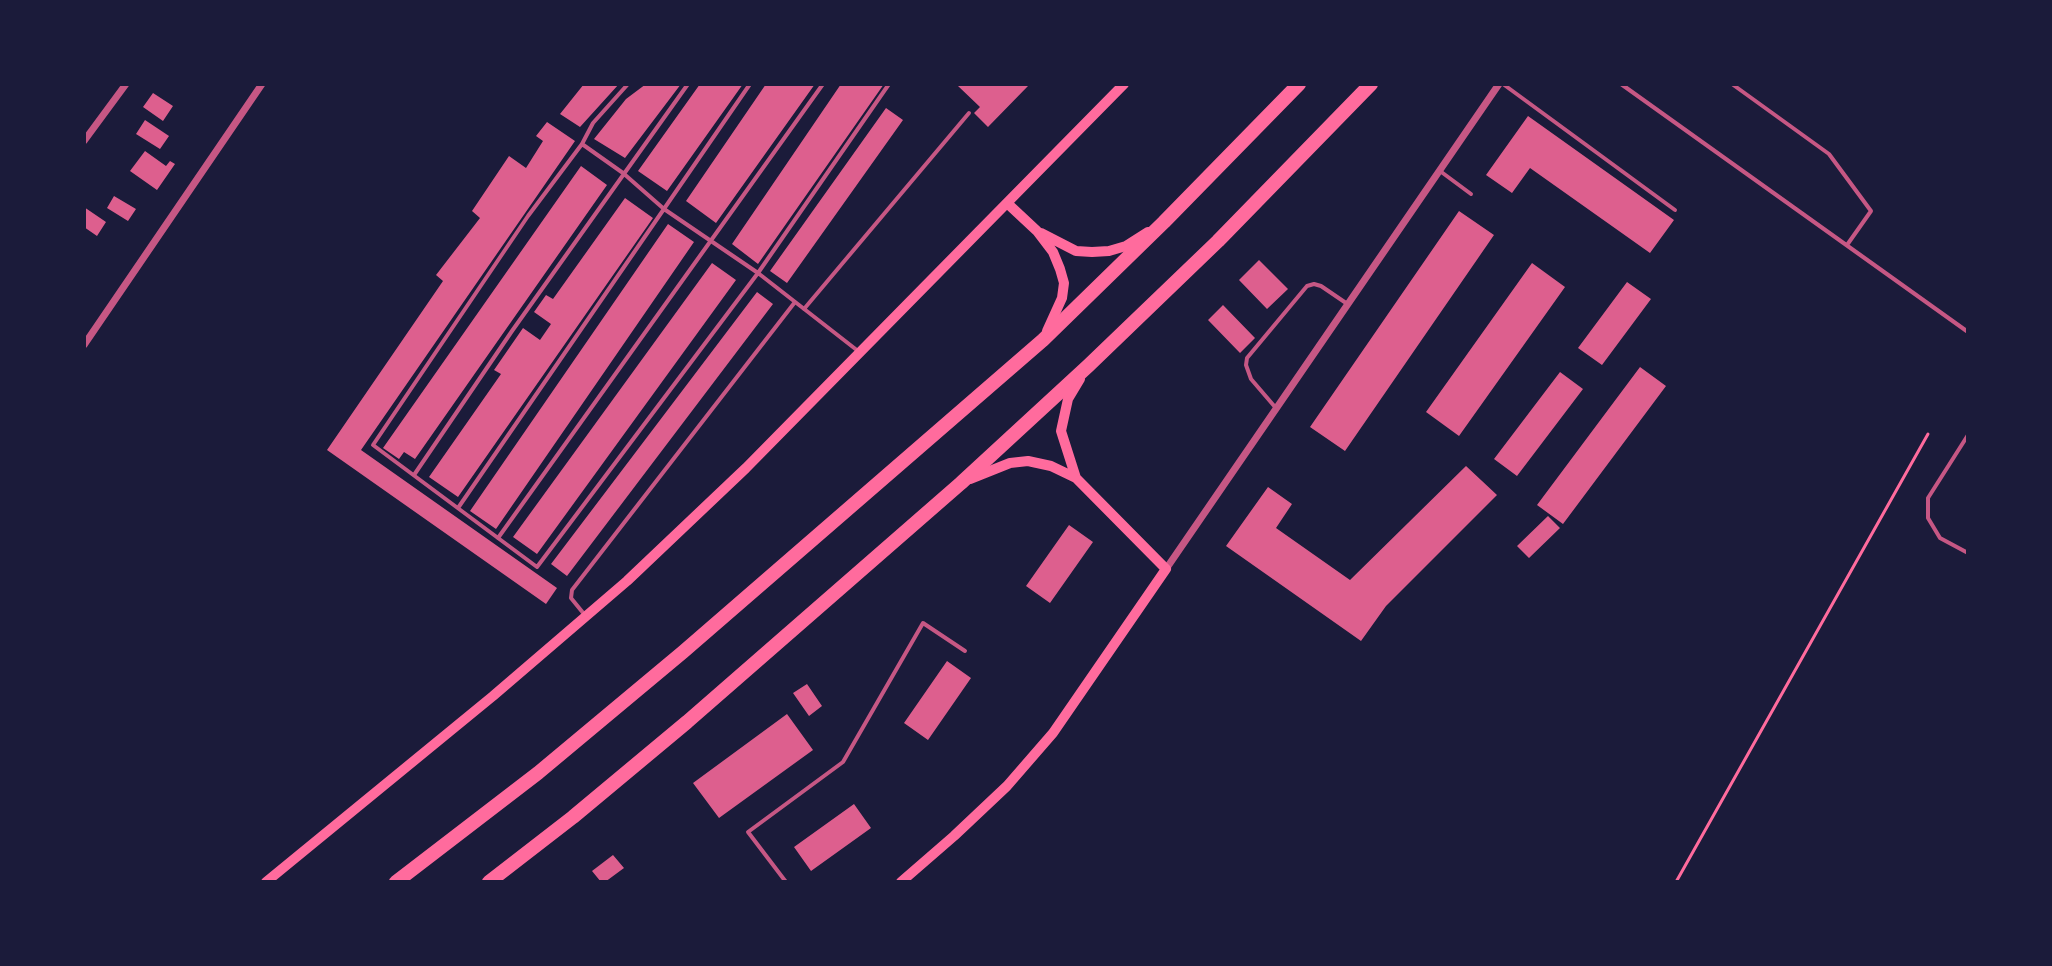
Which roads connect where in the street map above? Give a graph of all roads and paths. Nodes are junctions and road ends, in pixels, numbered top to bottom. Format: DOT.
graph roads {
  1 [pos="126,84"];
  2 [pos="262,84"];
  3 [pos="628,84"];
  4 [pos="688,84"];
  5 [pos="750,84"];
  6 [pos="823,84"];
  7 [pos="889,84"];
  8 [pos="1124,84"];
  9 [pos="1299,84"];
  10 [pos="1371,84"];
  11 [pos="1501,84"];
  12 [pos="1621,84"];
  13 [pos="1732,84"];
  14 [pos="969,113"];
  15 [pos="84,141"];
  16 [pos="582,144"];
  17 [pos="1438,170"];
  18 [pos="623,173"];
  19 [pos="1471,194"];
  20 [pos="1007,203"];
  21 [pos="664,209"];
  22 [pos="1675,210"];
  23 [pos="1164,222"];
  24 [pos="1037,231"];
  25 [pos="710,239"];
  26 [pos="1847,245"];
  27 [pos="758,273"];
  28 [pos="795,302"];
  29 [pos="1348,304"];
  30 [pos="804,309"];
  31 [pos="1968,332"];
  32 [pos="1043,340"];
  33 [pos="84,345"];
  34 [pos="860,352"];
  35 [pos="1088,366"];
  36 [pos="1277,409"];
  37 [pos="1928,434"];
  38 [pos="1968,435"];
  39 [pos="413,475"];
  40 [pos="1076,478"];
  41 [pos="961,483"];
  42 [pos="458,508"];
  43 [pos="498,538"];
  44 [pos="1968,553"];
  45 [pos="1166,569"];
  46 [pos="586,616"];
  47 [pos="965,651"];
  48 [pos="266,882"];
  49 [pos="396,882"];
  50 [pos="489,882"];
  51 [pos="786,882"];
  52 [pos="901,882"];
  53 [pos="1676,882"];
  1 -- 15 [label="street"];
  2 -- 33 [label="street"];
  3 -- 16 [label="lane"];
  4 -- 18 [label="lane"];
  5 -- 21 [label="lane"];
  6 -- 25 [label="lane"];
  7 -- 27 [label="lane"];
  8 -- 20 [label="main road"];
  9 -- 23 [label="highway"];
  10 -- 35 [label="highway"];
  11 -- 17 [label="street"];
  11 -- 22 [label="lane"];
  12 -- 26 [label="lane"];
  13 -- 26 [label="lane"];
  14 -- 30 [label="lane"];
  16 -- 18 [label="lane"];
  16 -- 39 [label="lane"];
  17 -- 19 [label="lane"];
  17 -- 29 [label="street"];
  18 -- 21 [label="lane"];
  18 -- 39 [label="lane"];
  20 -- 24 [label="main road"];
  20 -- 34 [label="main road"];
  21 -- 25 [label="lane"];
  21 -- 42 [label="lane"];
  23 -- 24 [label="main road"];
  23 -- 32 [label="highway"];
  24 -- 32 [label="main road"];
  25 -- 27 [label="lane"];
  25 -- 43 [label="lane"];
  26 -- 31 [label="lane"];
  27 -- 28 [label="lane"];
  27 -- 43 [label="lane"];
  28 -- 30 [label="lane"];
  28 -- 46 [label="lane"];
  29 -- 36 [label="street"];
  29 -- 36 [label="lane"];
  30 -- 34 [label="lane"];
  32 -- 49 [label="highway"];
  34 -- 46 [label="main road"];
  35 -- 40 [label="main road"];
  35 -- 41 [label="highway"];
  36 -- 45 [label="street"];
  37 -- 53 [label="path"];
  38 -- 44 [label="lane"];
  39 -- 42 [label="lane"];
  40 -- 41 [label="main road"];
  40 -- 45 [label="main road"];
  41 -- 50 [label="highway"];
  42 -- 43 [label="lane"];
  45 -- 52 [label="main road"];
  46 -- 48 [label="main road"];
  47 -- 51 [label="lane"];
}
